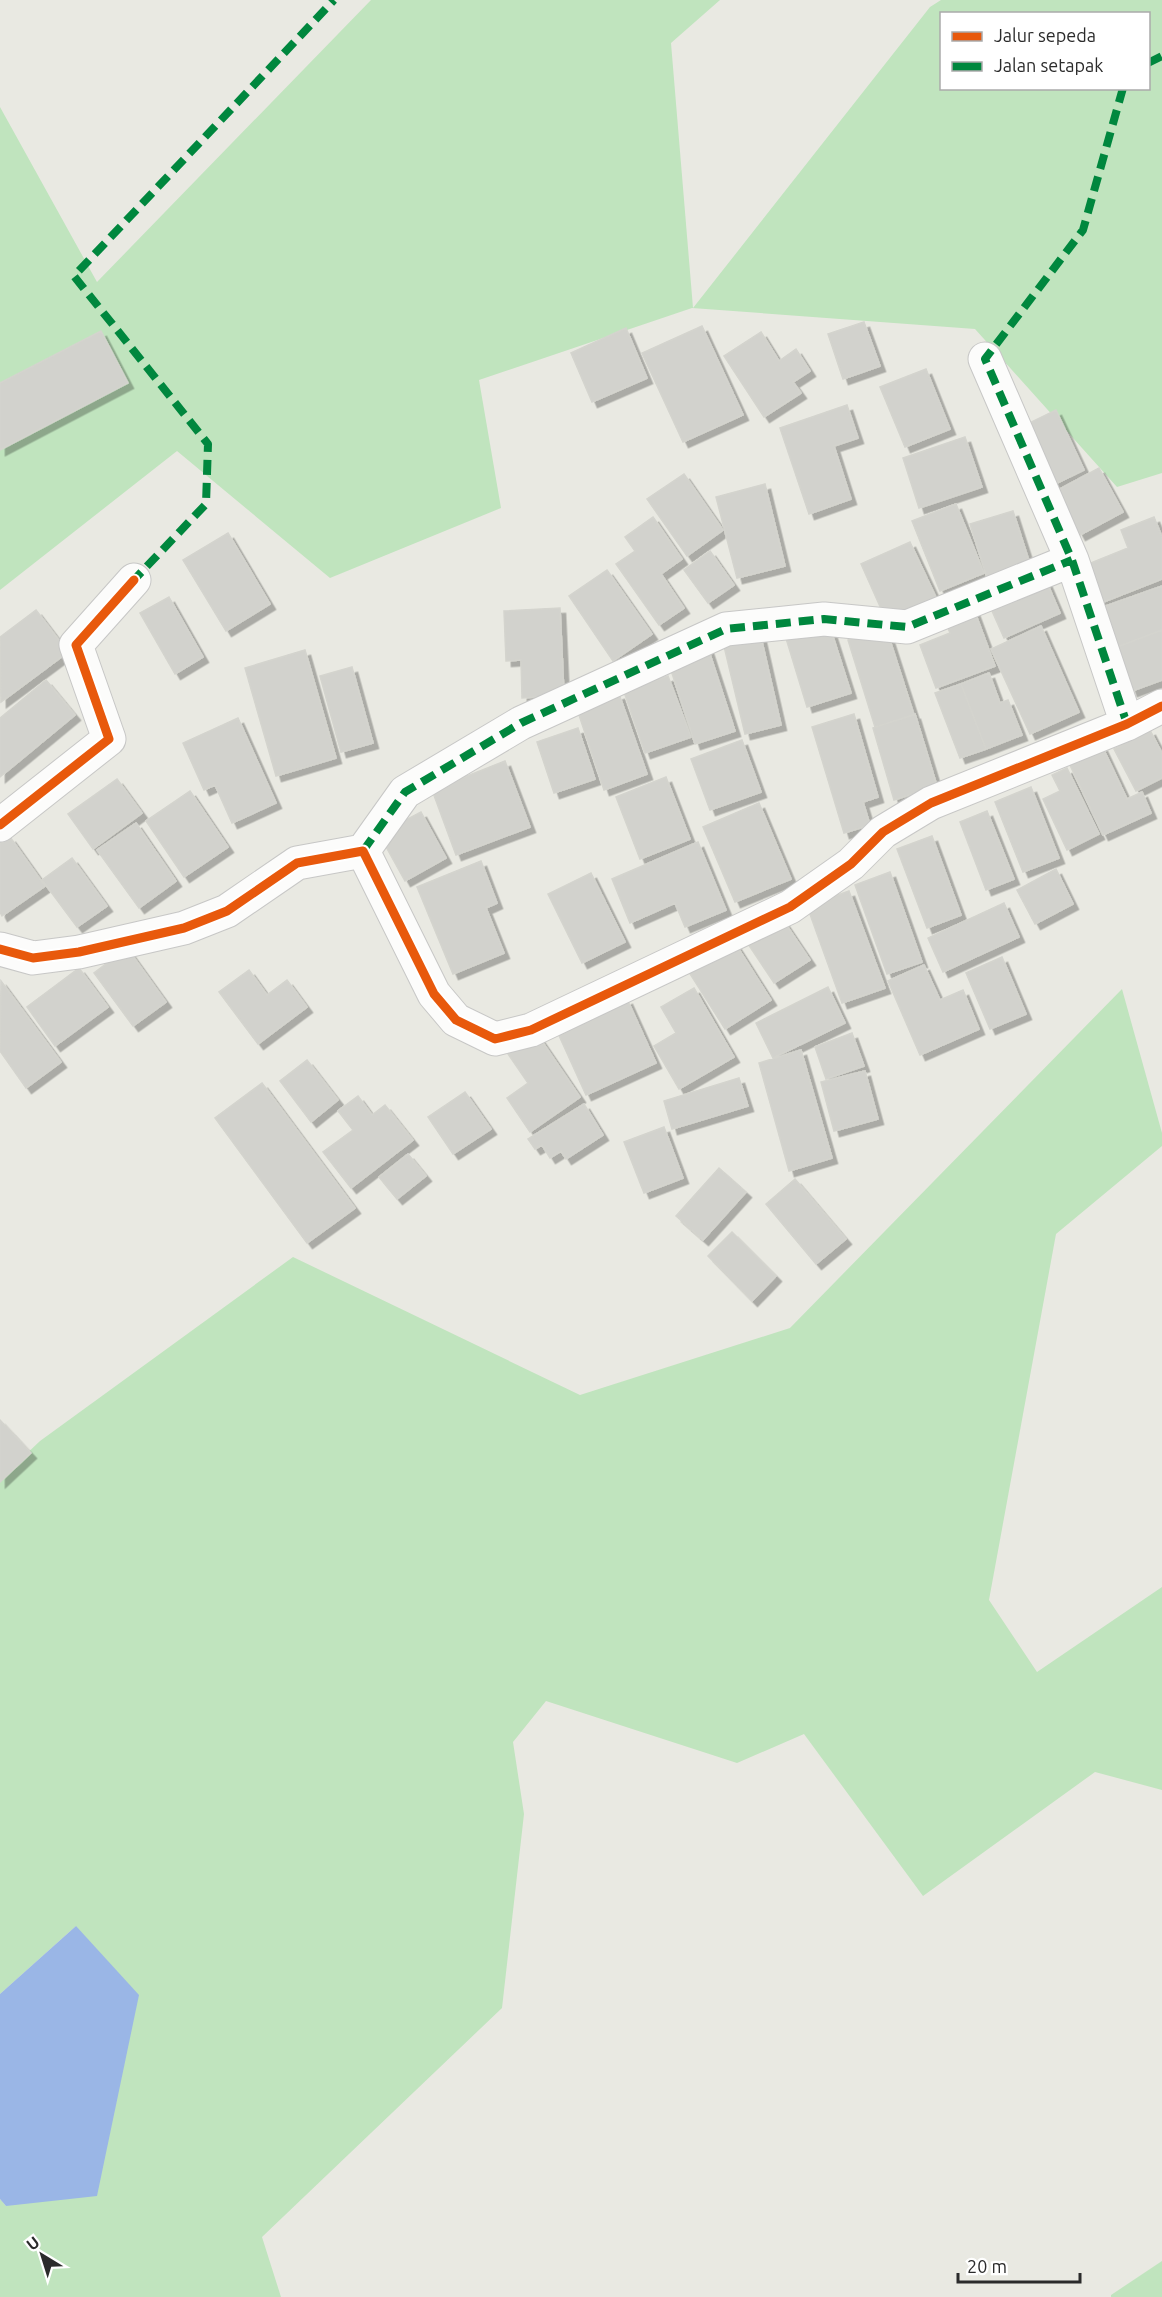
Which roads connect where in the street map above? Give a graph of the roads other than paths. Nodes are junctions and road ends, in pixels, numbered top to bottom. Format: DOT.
graph roads {
  1 [pos="985,358"];
  2 [pos="1072,560"];
  3 [pos="134,580"];
  4 [pos="1162,706"];
  5 [pos="1127,724"];
  6 [pos="0,825"];
  7 [pos="363,851"];
  8 [pos="0,949"];
  1 -- 2 [label="street"];
  2 -- 5 [label="street"];
  2 -- 7 [label="street"];
  3 -- 6 [label="street"];
  4 -- 5 [label="street"];
  5 -- 7 [label="street"];
  7 -- 8 [label="street"];
}
